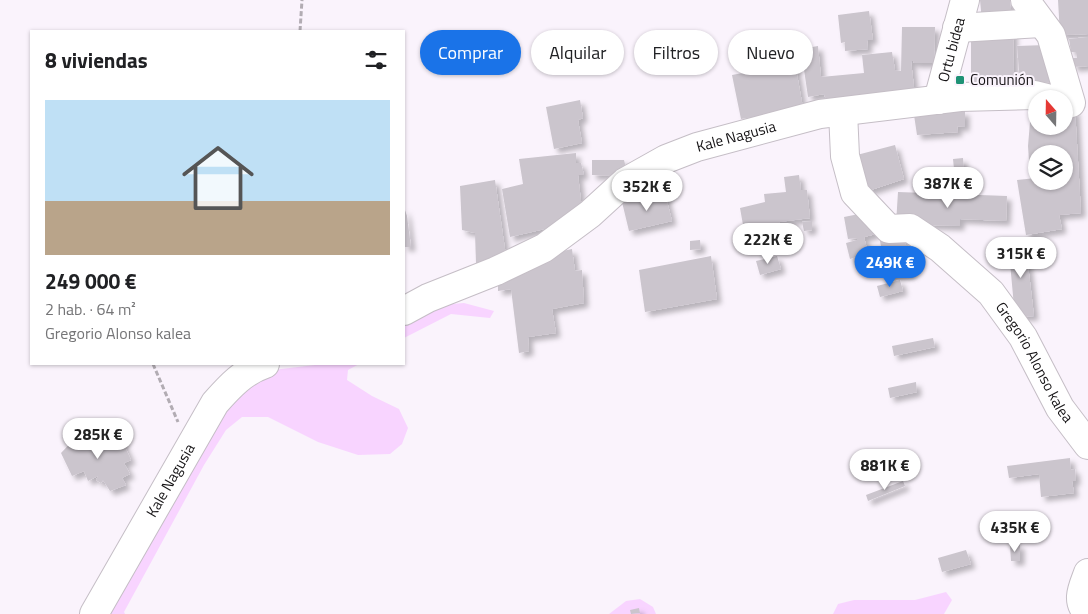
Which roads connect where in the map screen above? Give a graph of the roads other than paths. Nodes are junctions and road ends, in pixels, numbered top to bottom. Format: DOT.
graph roads {
  1 [pos="965,0"];
  2 [pos="1025,0"];
  3 [pos="1042,23"];
  4 [pos="957,28"];
  5 [pos="1065,90"];
  6 [pos="1028,95"];
  7 [pos="938,100"];
  8 [pos="842,112"];
  9 [pos="405,310"];
  10 [pos="262,365"];
  11 [pos="1088,446"];
  12 [pos="1088,573"];
  13 [pos="1088,613"];
  14 [pos="94,614"];
  1 -- 4 [label="street, Ortu bidea"];
  2 -- 3 [label="street"];
  3 -- 4 [label="street"];
  3 -- 5 [label="street"];
  4 -- 7 [label="street, Ortu bidea"];
  6 -- 7 [label="street, Kale Nagusia"];
  7 -- 8 [label="street, Kale Nagusia"];
  8 -- 9 [label="street, Kale Nagusia"];
  8 -- 11 [label="street, Gregorio Alonso kalea"];
  10 -- 14 [label="street, Kale Nagusia"];
  12 -- 13 [label="street"];
}
